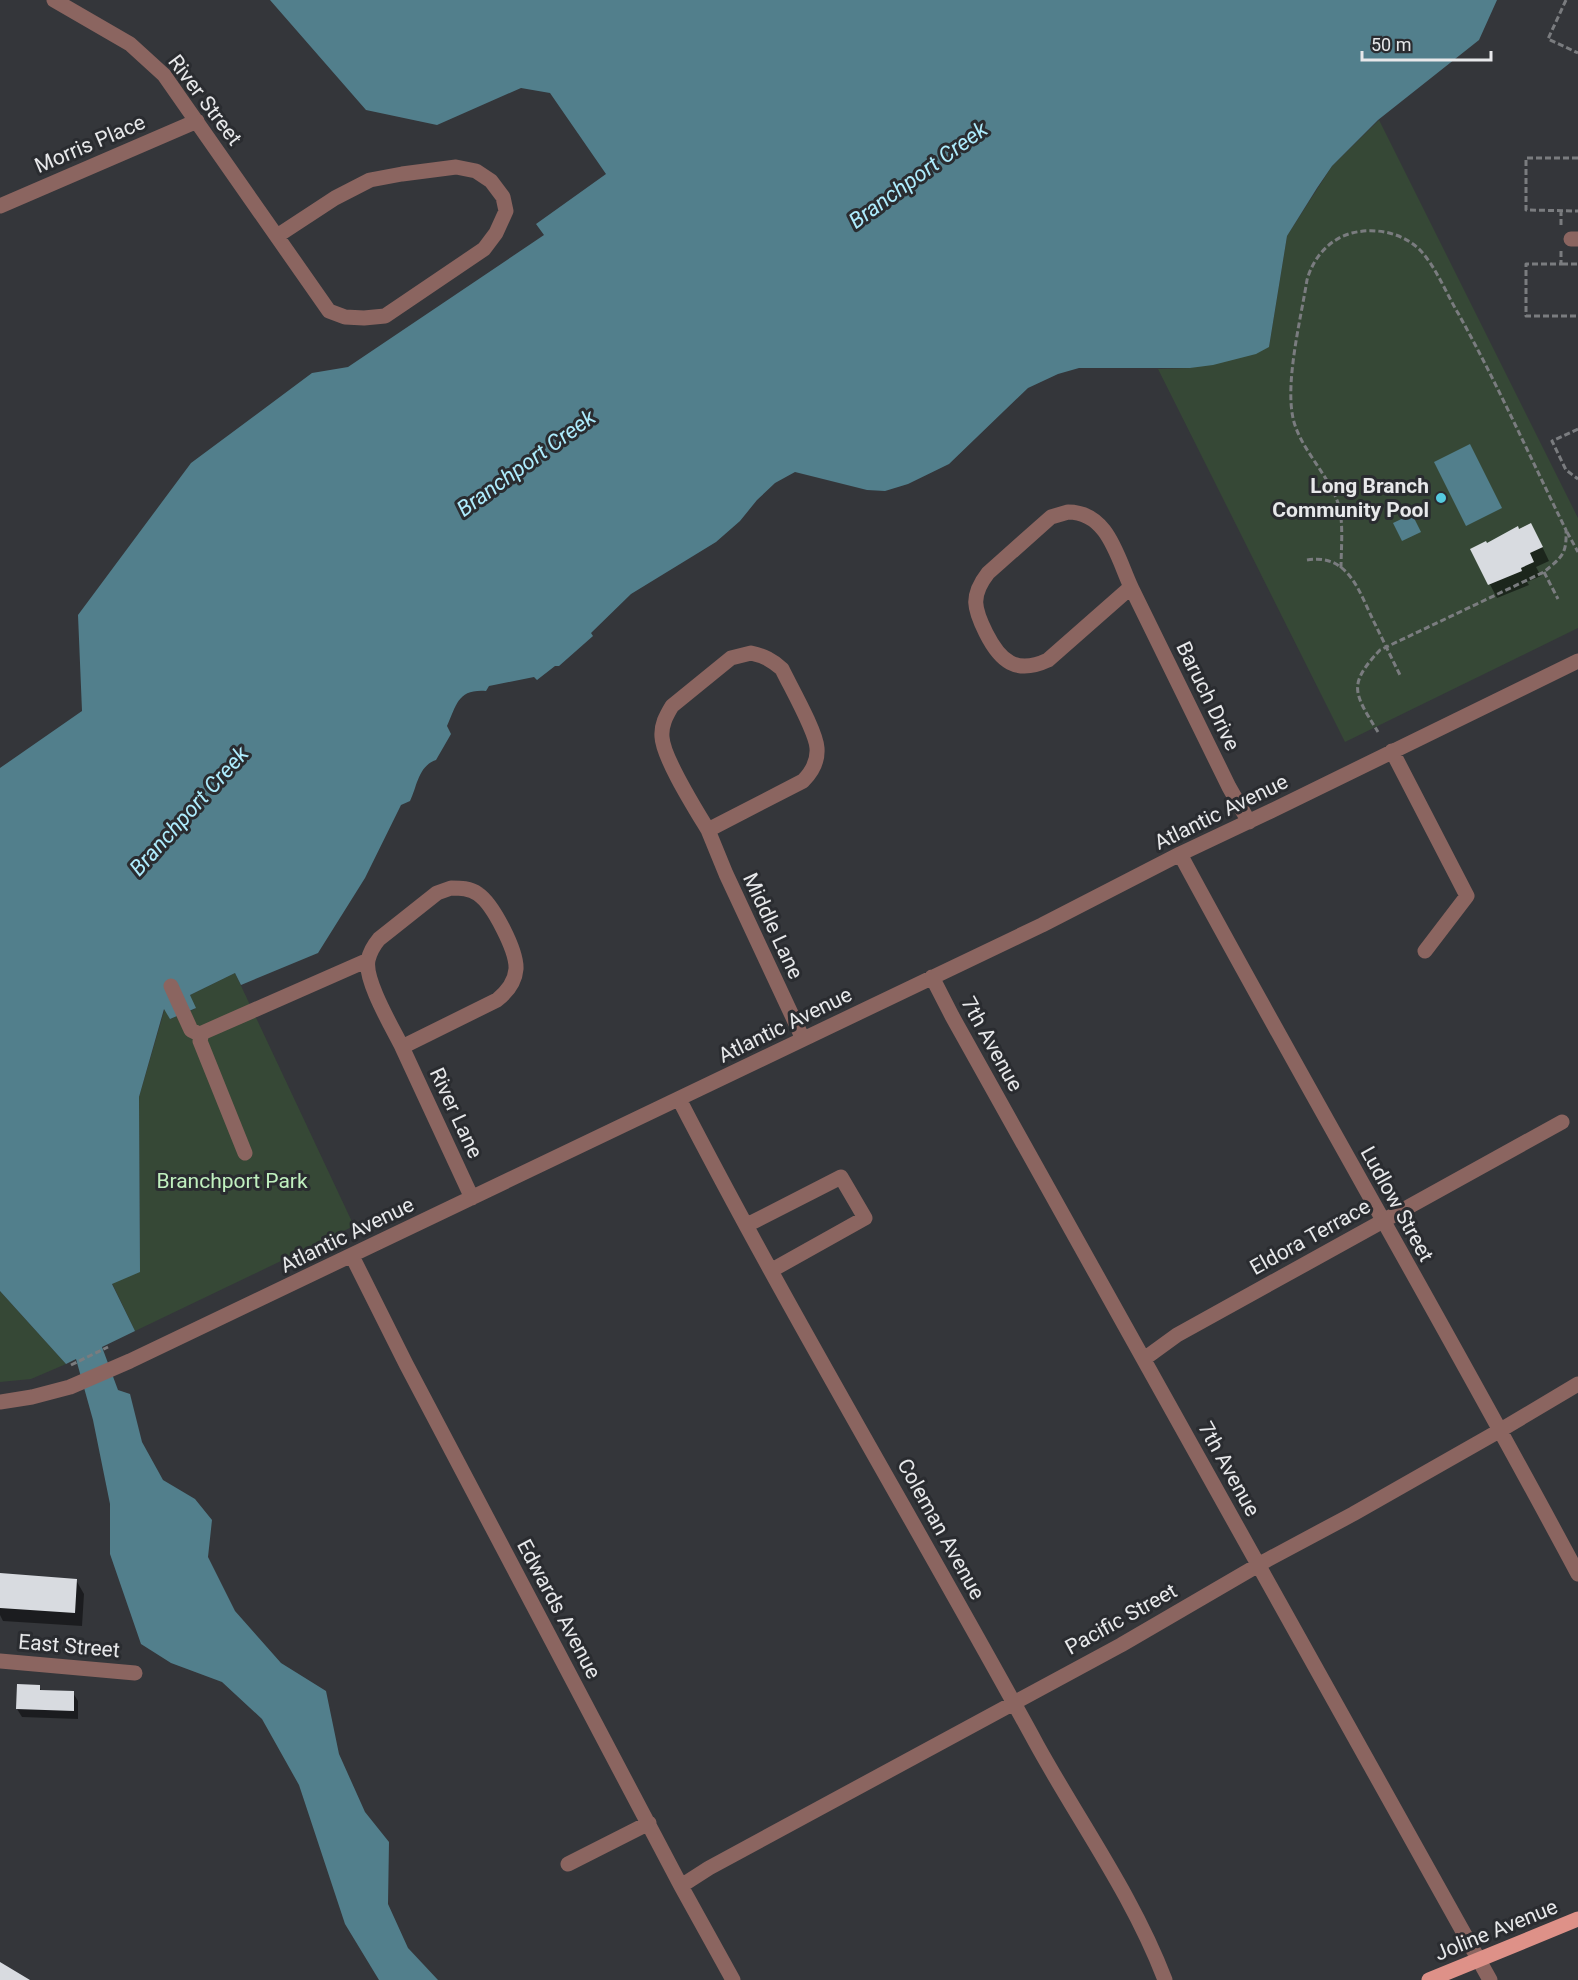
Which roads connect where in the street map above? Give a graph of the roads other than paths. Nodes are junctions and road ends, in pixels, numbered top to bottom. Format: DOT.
graph roads {
  1 [pos="54,0"];
  2 [pos="197,121"];
  3 [pos="0,206"];
  4 [pos="277,236"];
  5 [pos="1131,587"];
  6 [pos="1578,661"];
  7 [pos="1392,751"];
  8 [pos="1249,822"];
  9 [pos="708,830"];
  10 [pos="1180,854"];
  11 [pos="1425,951"];
  12 [pos="368,960"];
  13 [pos="932,977"];
  14 [pos="171,987"];
  15 [pos="201,1035"];
  16 [pos="803,1039"];
  17 [pos="402,1047"];
  18 [pos="679,1099"];
  19 [pos="1562,1122"];
  20 [pos="245,1153"];
  21 [pos="472,1198"];
  22 [pos="1383,1220"];
  23 [pos="747,1225"];
  24 [pos="352,1256"];
  25 [pos="772,1270"];
  26 [pos="1144,1359"];
  27 [pos="1578,1384"];
  28 [pos="0,1401"];
  29 [pos="1499,1431"];
  30 [pos="1258,1565"];
  31 [pos="1578,1574"];
  32 [pos="0,1661"];
  33 [pos="135,1673"];
  34 [pos="1015,1702"];
  35 [pos="649,1823"];
  36 [pos="568,1864"];
  37 [pos="681,1886"];
  38 [pos="1578,1920"];
  39 [pos="1479,1960"];
  40 [pos="733,1980"];
  41 [pos="1165,1980"];
  42 [pos="1429,1980"];
  43 [pos="1490,1980"];
  1 -- 2 [label="street, River Street"];
  2 -- 3 [label="street, Morris Place"];
  2 -- 4 [label="street, River Street"];
  4 -- 4 [label="street, River Street"];
  5 -- 5 [label="street, Baruch Drive"];
  5 -- 8 [label="street, Baruch Drive"];
  6 -- 7 [label="street, Atlantic Avenue"];
  7 -- 8 [label="street, Atlantic Avenue"];
  7 -- 11 [label="street"];
  8 -- 10 [label="street, Atlantic Avenue"];
  9 -- 9 [label="street, Middle Lane"];
  9 -- 16 [label="street, Middle Lane"];
  10 -- 13 [label="street, Atlantic Avenue"];
  10 -- 22 [label="street, Ludlow Street"];
  12 -- 15 [label="street"];
  12 -- 17 [label="street, River Lane"];
  12 -- 17 [label="street"];
  13 -- 16 [label="street, Atlantic Avenue"];
  13 -- 26 [label="street, 7th Avenue"];
  14 -- 15 [label="street"];
  15 -- 20 [label="street"];
  16 -- 18 [label="street, Atlantic Avenue"];
  17 -- 21 [label="street, River Lane"];
  18 -- 21 [label="street, Atlantic Avenue"];
  18 -- 23 [label="street, Coleman Avenue"];
  19 -- 22 [label="street, Eldora Terrace"];
  21 -- 24 [label="street, Atlantic Avenue"];
  22 -- 26 [label="street, Eldora Terrace"];
  22 -- 29 [label="street, Ludlow Street"];
  23 -- 25 [label="street, Coleman Avenue"];
  23 -- 25 [label="street"];
  24 -- 28 [label="street, Atlantic Avenue"];
  24 -- 35 [label="street, Edwards Avenue"];
  25 -- 34 [label="street, Coleman Avenue"];
  26 -- 30 [label="street, 7th Avenue"];
  27 -- 29 [label="street, Pacific Street"];
  29 -- 30 [label="street, Pacific Street"];
  29 -- 31 [label="street, Ludlow Street"];
  30 -- 34 [label="street, Pacific Street"];
  30 -- 39 [label="street, 7th Avenue"];
  32 -- 33 [label="street, East Street"];
  34 -- 37 [label="street, Pacific Street"];
  34 -- 41 [label="street, Coleman Avenue"];
  35 -- 36 [label="street"];
  35 -- 37 [label="street, Edwards Avenue"];
  37 -- 40 [label="street, Edwards Avenue"];
  38 -- 39 [label="main road, Joline Avenue"];
  39 -- 42 [label="main road, Joline Avenue"];
  39 -- 43 [label="street, 7th Avenue"];
}
